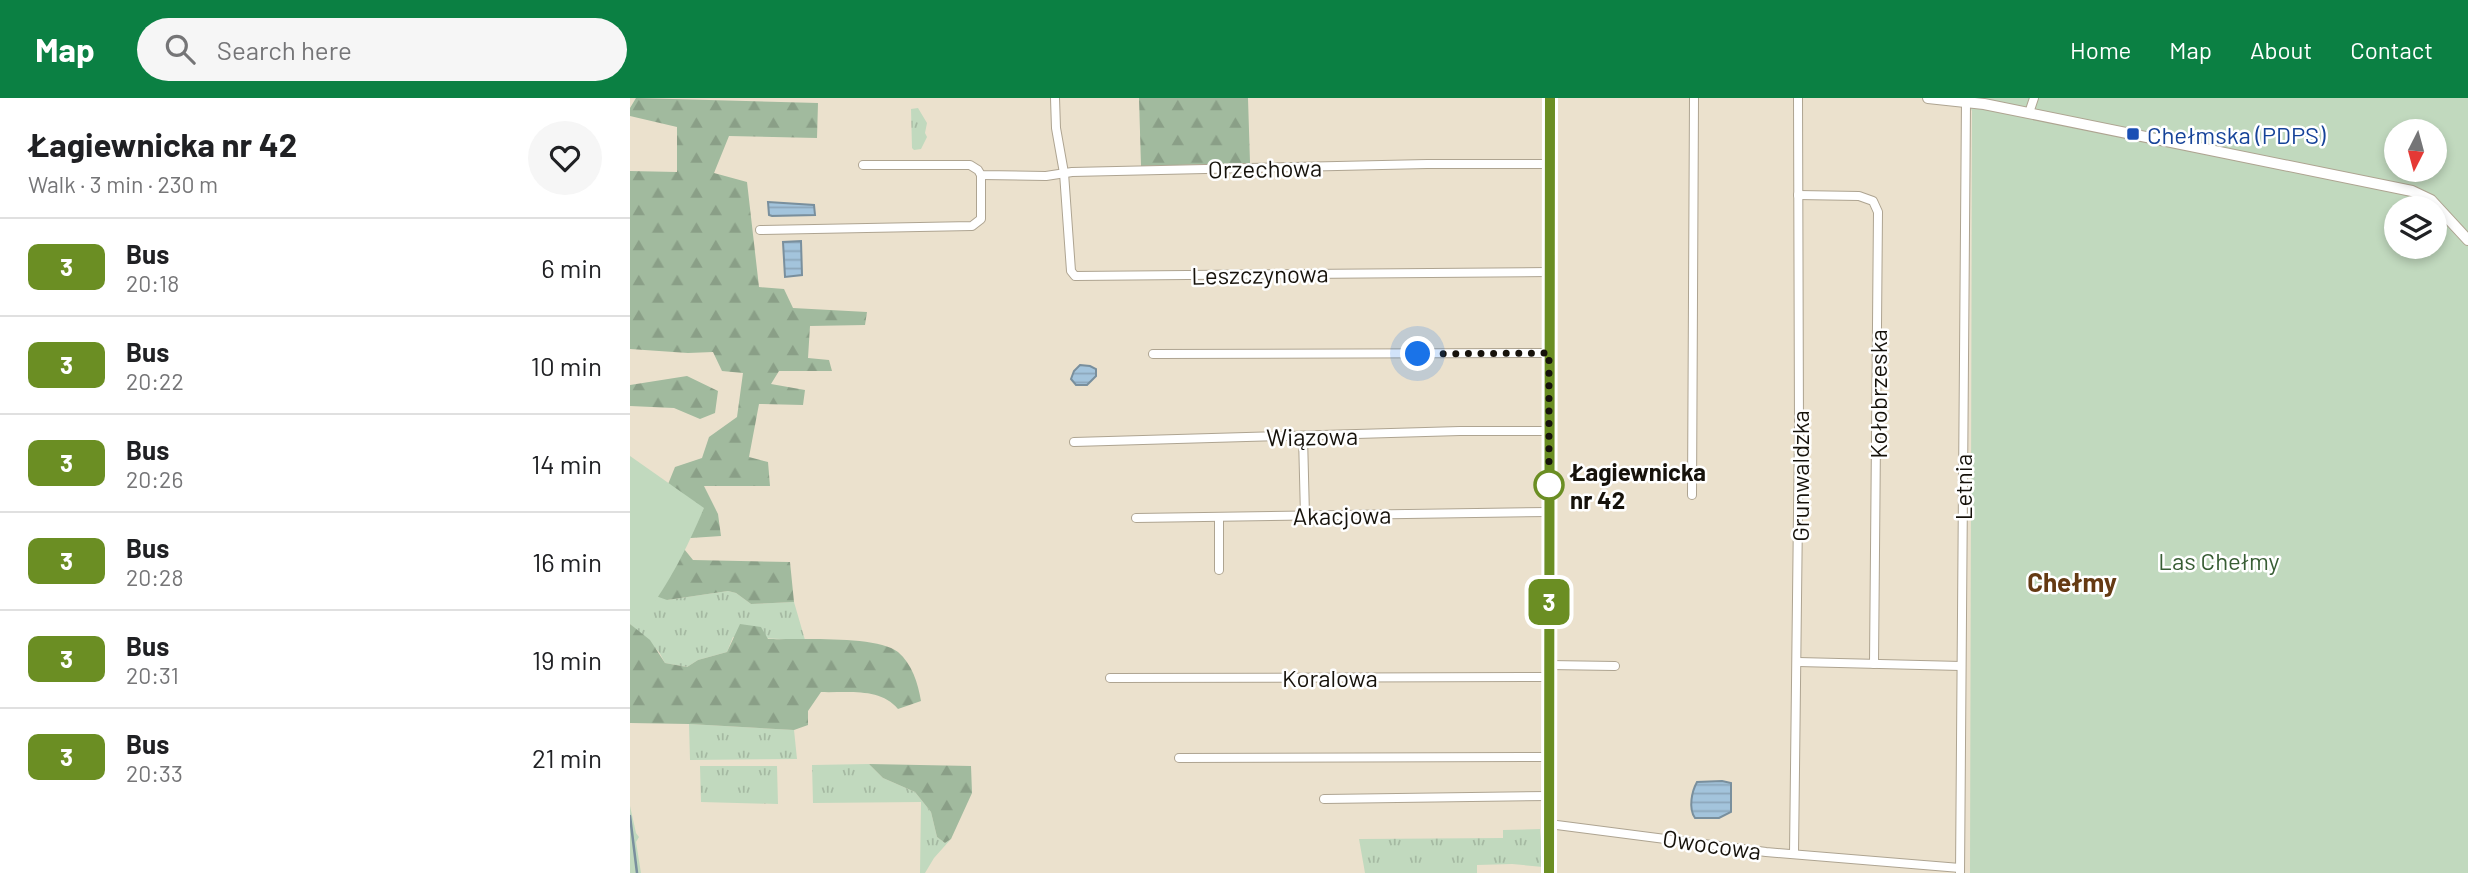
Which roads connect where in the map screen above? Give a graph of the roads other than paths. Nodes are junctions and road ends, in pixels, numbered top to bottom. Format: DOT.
graph roads {
  1 [pos="1055,98"];
  2 [pos="1550,98"];
  3 [pos="1694,98"];
  4 [pos="1798,98"];
  5 [pos="1928,98"];
  6 [pos="2034,98"];
  7 [pos="1966,101"];
  8 [pos="2029,113"];
  9 [pos="1550,164"];
  10 [pos="863,165"];
  11 [pos="1064,173"];
  12 [pos="981,175"];
  13 [pos="1798,195"];
  14 [pos="760,230"];
  15 [pos="2468,240"];
  16 [pos="1549,272"];
  17 [pos="1549,353"];
  18 [pos="1153,354"];
  19 [pos="1549,431"];
  20 [pos="1303,436"];
  21 [pos="1074,442"];
  22 [pos="1692,495"];
  23 [pos="1549,512"];
  24 [pos="1306,516"];
  25 [pos="1136,518"];
  26 [pos="1219,518"];
  27 [pos="1219,570"];
  28 [pos="1798,662"];
  29 [pos="1874,664"];
  30 [pos="1615,666"];
  31 [pos="1961,666"];
  32 [pos="1549,671"];
  33 [pos="1110,678"];
  34 [pos="1549,757"];
  35 [pos="1179,758"];
  36 [pos="1549,796"];
  37 [pos="1324,799"];
  38 [pos="1549,824"];
  39 [pos="1794,854"];
  40 [pos="1960,871"];
  41 [pos="1549,873"];
  1 -- 11 [label="street, Leszczynowa"];
  2 -- 9 [label="street"];
  3 -- 22 [label="street"];
  4 -- 13 [label="street, Grunwaldzka"];
  5 -- 7 [label="street"];
  6 -- 8 [label="street"];
  7 -- 8 [label="street"];
  7 -- 31 [label="street, Letnia"];
  8 -- 15 [label="street"];
  9 -- 11 [label="street, Orzechowa"];
  9 -- 16 [label="street"];
  10 -- 12 [label="street, Orzechowa"];
  11 -- 12 [label="street, Orzechowa"];
  11 -- 16 [label="street, Leszczynowa"];
  12 -- 14 [label="street"];
  13 -- 28 [label="street, Grunwaldzka"];
  13 -- 29 [label="street, Kołobrzeska"];
  16 -- 17 [label="street"];
  17 -- 18 [label="street"];
  17 -- 19 [label="street"];
  19 -- 20 [label="street, Wiązowa"];
  19 -- 23 [label="street"];
  20 -- 21 [label="street, Wiązowa"];
  20 -- 24 [label="street"];
  23 -- 24 [label="street, Akacjowa"];
  23 -- 32 [label="street"];
  24 -- 26 [label="street, Akacjowa"];
  25 -- 26 [label="street, Akacjowa"];
  26 -- 27 [label="street"];
  28 -- 29 [label="street"];
  28 -- 39 [label="street, Grunwaldzka"];
  29 -- 31 [label="street"];
  30 -- 32 [label="street, Koralowa"];
  31 -- 40 [label="street, Letnia"];
  32 -- 33 [label="street, Koralowa"];
  32 -- 34 [label="street"];
  34 -- 35 [label="street"];
  34 -- 36 [label="street"];
  36 -- 37 [label="street"];
  36 -- 38 [label="street"];
  38 -- 39 [label="street, Owocowa"];
  38 -- 41 [label="street"];
  39 -- 40 [label="street, Owocowa"];
}
